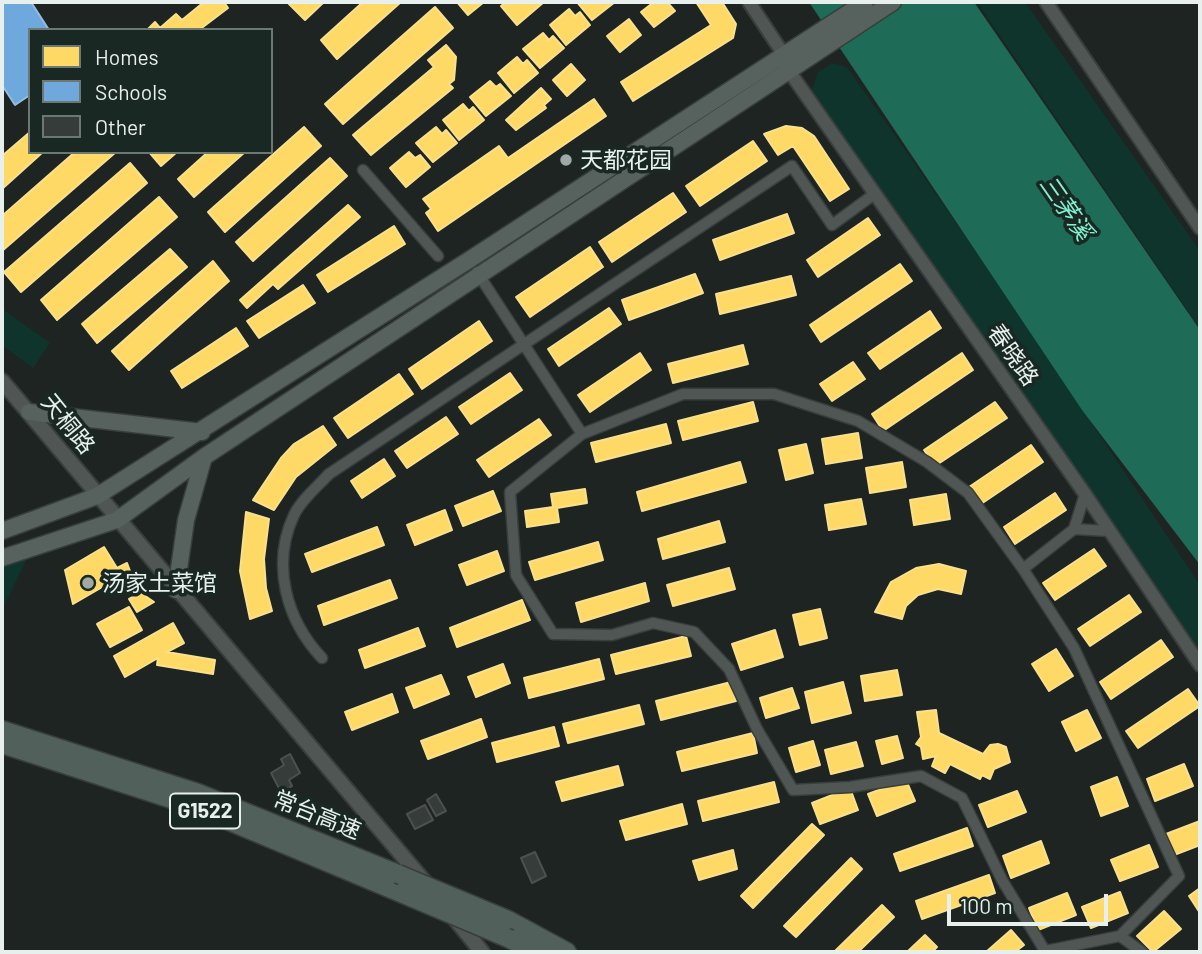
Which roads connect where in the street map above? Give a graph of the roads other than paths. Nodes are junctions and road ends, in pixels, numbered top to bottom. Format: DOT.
graph roads {
  1 [pos="750,2"];
  2 [pos="865,2"];
  3 [pos="893,2"];
  4 [pos="1046,2"];
  5 [pos="818,42"];
  6 [pos="787,63"];
  7 [pos="363,170"];
  8 [pos="873,195"];
  9 [pos="1200,228"];
  10 [pos="438,256"];
  11 [pos="469,260"];
  12 [pos="480,276"];
  13 [pos="523,342"];
  14 [pos="2,381"];
  15 [pos="29,412"];
  16 [pos="202,432"];
  17 [pos="582,434"];
  18 [pos="204,457"];
  19 [pos="1085,494"];
  20 [pos="97,496"];
  21 [pos="117,520"];
  22 [pos="1073,530"];
  23 [pos="2,531"];
  24 [pos="1109,531"];
  25 [pos="2,558"];
  26 [pos="1023,569"];
  27 [pos="176,590"];
  28 [pos="322,658"];
  29 [pos="1200,665"];
  30 [pos="2,730"];
  31 [pos="2,744"];
  32 [pos="1120,936"];
  33 [pos="482,952"];
  34 [pos="535,952"];
  35 [pos="567,952"];
  36 [pos="1142,952"];
  1 -- 6 [label="street, 春晓路"];
  2 -- 5 [label="main road"];
  3 -- 5 [label="main road"];
  4 -- 9 [label="street"];
  5 -- 6 [label="main road"];
  6 -- 8 [label="street, 春晓路"];
  6 -- 11 [label="main road"];
  6 -- 12 [label="main road"];
  7 -- 10 [label="street"];
  8 -- 13 [label="street"];
  8 -- 19 [label="street, 春晓路"];
  11 -- 12 [label="street"];
  11 -- 16 [label="main road"];
  12 -- 13 [label="street"];
  12 -- 18 [label="main road"];
  13 -- 17 [label="street"];
  13 -- 28 [label="street"];
  14 -- 15 [label="main road, 天桐路"];
  15 -- 16 [label="main road"];
  15 -- 20 [label="main road, 天桐路"];
  16 -- 20 [label="main road"];
  17 -- 26 [label="street"];
  17 -- 32 [label="street"];
  18 -- 21 [label="main road"];
  18 -- 27 [label="main road"];
  19 -- 22 [label="street"];
  19 -- 24 [label="street, 春晓路"];
  20 -- 21 [label="main road, 天桐路"];
  20 -- 23 [label="main road"];
  21 -- 25 [label="main road"];
  21 -- 27 [label="main road, 天桐路"];
  22 -- 24 [label="street"];
  22 -- 26 [label="street"];
  24 -- 29 [label="street, 春晓路"];
  26 -- 32 [label="street"];
  27 -- 33 [label="main road, 天桐路"];
  30 -- 35 [label="highway, 常台高速 / G1522, bridge"];
  31 -- 34 [label="highway, 常台高速 / G1522, bridge"];
  32 -- 36 [label="street"];
}
